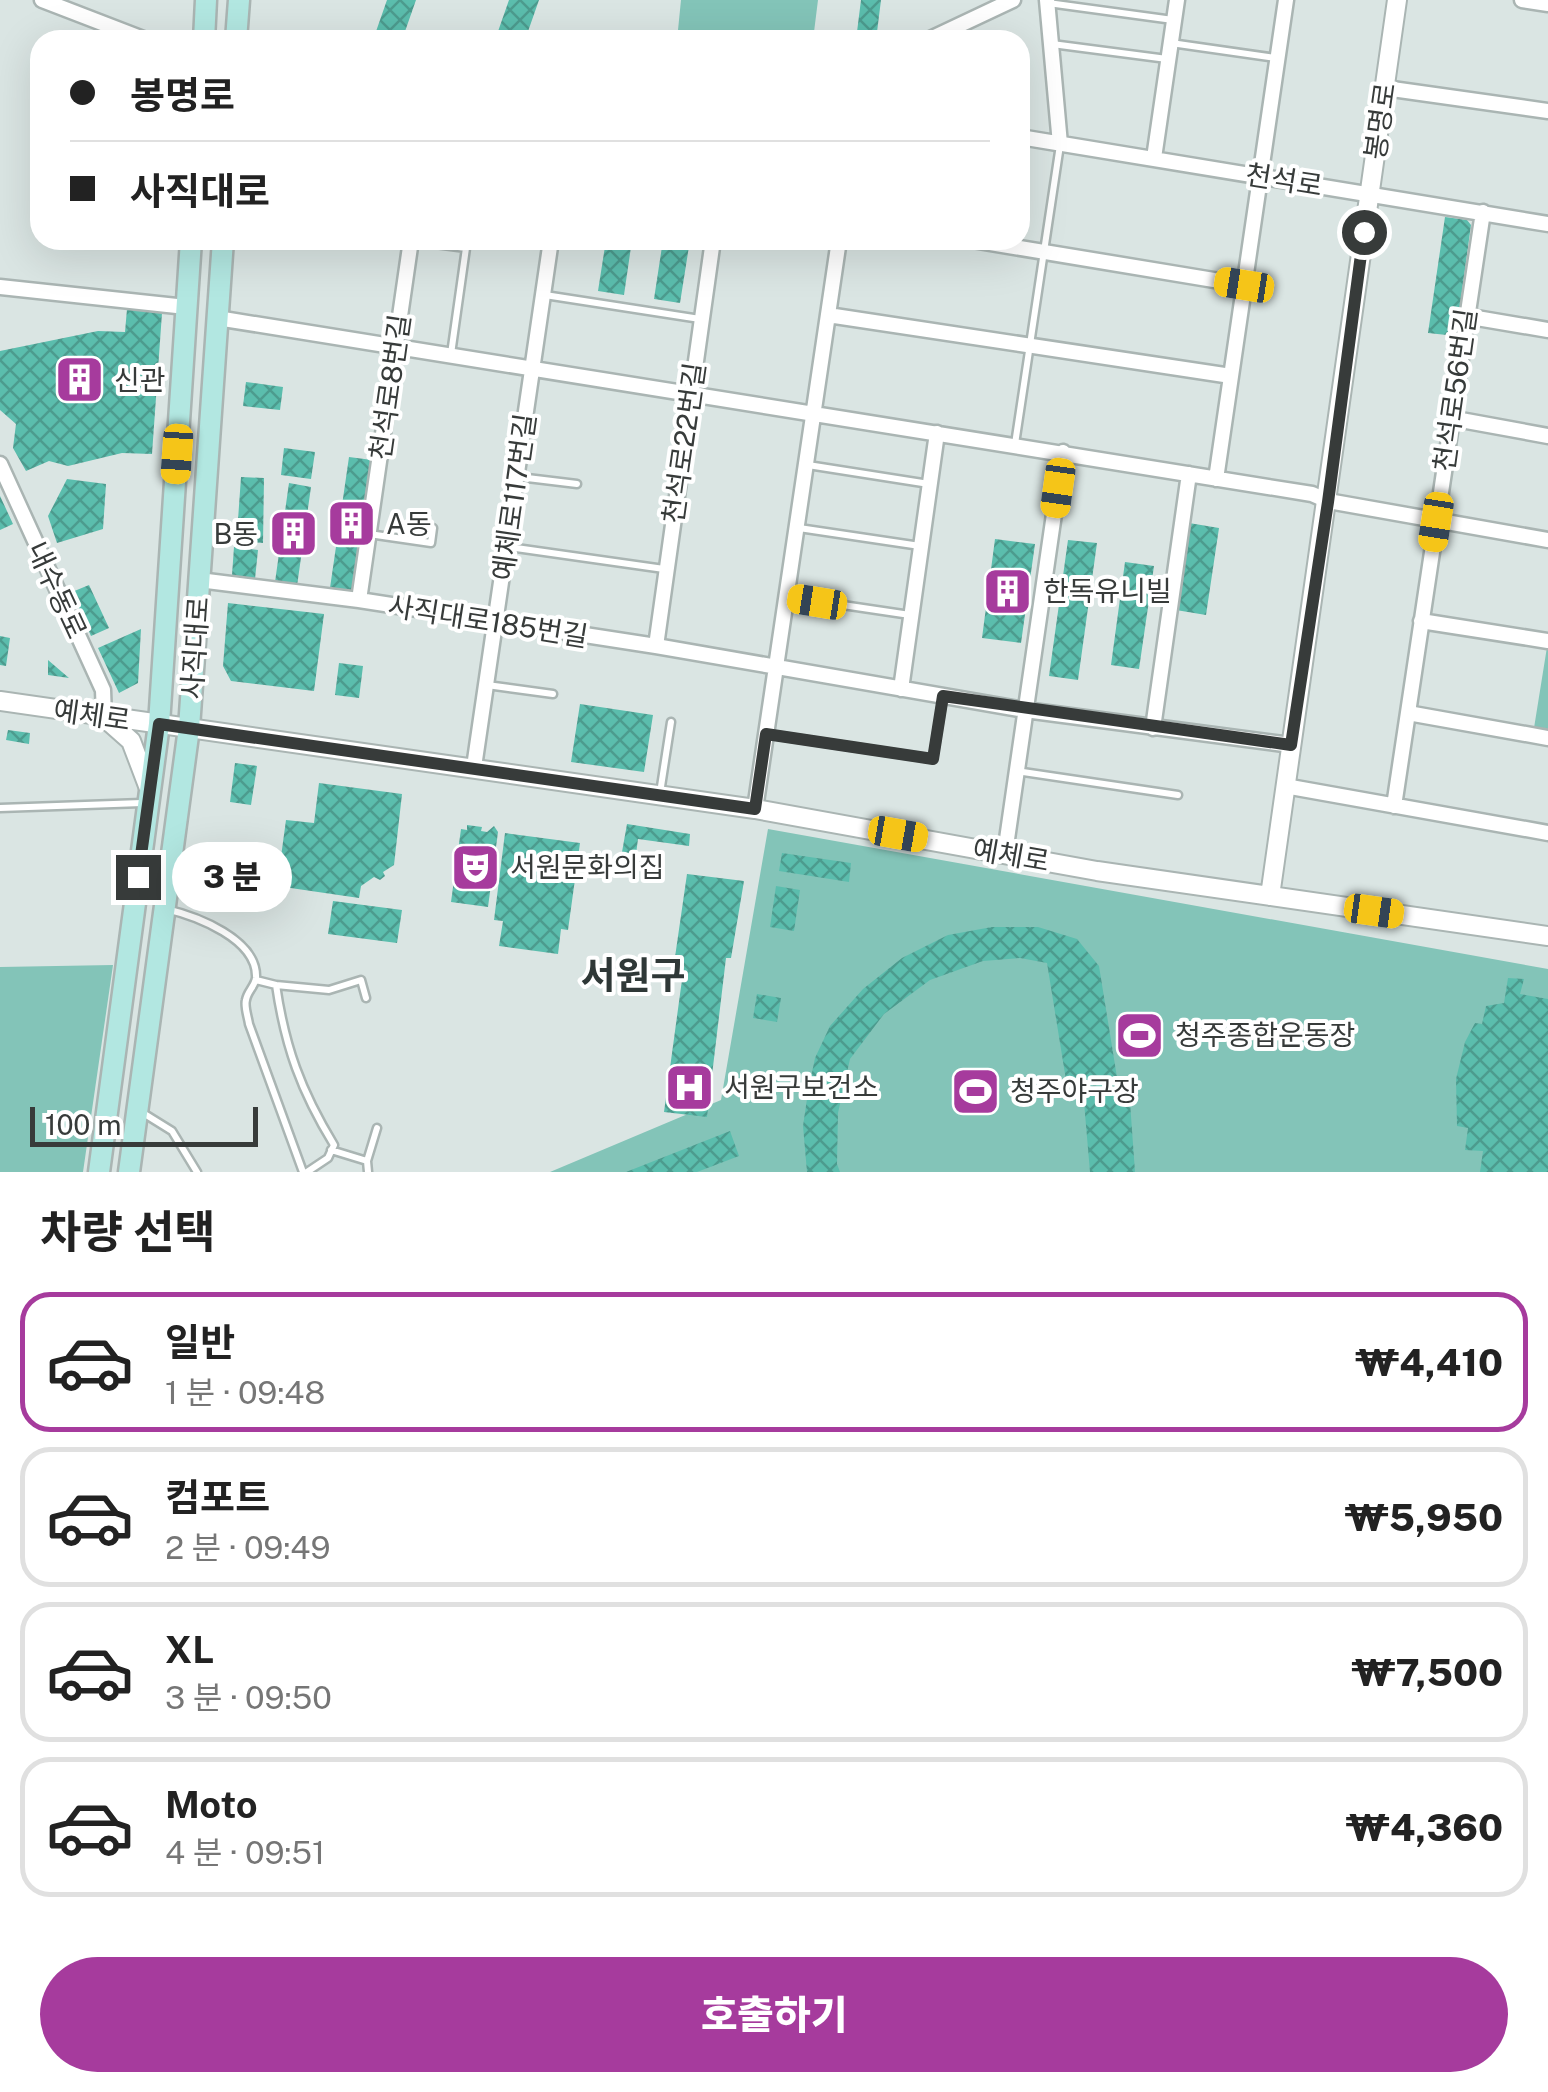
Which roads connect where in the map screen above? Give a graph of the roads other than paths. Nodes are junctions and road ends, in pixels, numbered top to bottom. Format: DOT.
graph roads {
  1 [pos="42,0"];
  2 [pos="206,0"];
  3 [pos="239,0"];
  4 [pos="1013,0"];
  5 [pos="1177,0"];
  6 [pos="1286,0"];
  7 [pos="1397,0"];
  8 [pos="1522,0"];
  9 [pos="1048,1"];
  10 [pos="1548,4"];
  11 [pos="1174,20"];
  12 [pos="120,30"];
  13 [pos="204,30"];
  14 [pos="237,30"];
  15 [pos="949,30"];
  16 [pos="1052,44"];
  17 [pos="1170,51"];
  18 [pos="1278,58"];
  19 [pos="1385,88"];
  20 [pos="1548,111"];
  21 [pos="1030,139"];
  22 [pos="1060,144"];
  23 [pos="1154,158"];
  24 [pos="1260,176"];
  25 [pos="1369,194"];
  26 [pos="1483,212"];
  27 [pos="1548,224"];
  28 [pos="189,250"];
  29 [pos="222,250"];
  30 [pos="409,250"];
  31 [pos="466,250"];
  32 [pos="550,250"];
  33 [pos="712,250"];
  34 [pos="837,250"];
  35 [pos="1030,250"];
  36 [pos="1044,252"];
  37 [pos="1244,285"];
  38 [pos="0,286"];
  39 [pos="543,294"];
  40 [pos="186,306"];
  41 [pos="828,315"];
  42 [pos="1465,316"];
  43 [pos="218,318"];
  44 [pos="702,319"];
  45 [pos="1548,330"];
  46 [pos="1031,346"];
  47 [pos="396,348"];
  48 [pos="451,356"];
  49 [pos="532,369"];
  50 [pos="1231,376"];
  51 [pos="690,395"];
  52 [pos="811,413"];
  53 [pos="1450,418"];
  54 [pos="937,434"];
  55 [pos="1548,436"];
  56 [pos="1014,445"];
  57 [pos="1063,452"];
  58 [pos="0,464"];
  59 [pos="804,464"];
  60 [pos="1188,474"];
  61 [pos="517,476"];
  62 [pos="1216,479"];
  63 [pos="577,484"];
  64 [pos="930,484"];
  65 [pos="1328,502"];
  66 [pos="1436,522"];
  67 [pos="433,528"];
  68 [pos="795,528"];
  69 [pos="368,534"];
  70 [pos="1548,540"];
  71 [pos="507,546"];
  72 [pos="921,546"];
  73 [pos="666,569"];
  74 [pos="200,580"];
  75 [pos="786,597"];
  76 [pos="359,600"];
  77 [pos="912,616"];
  78 [pos="1421,622"];
  79 [pos="497,624"];
  80 [pos="1548,640"];
  81 [pos="656,646"];
  82 [pos="776,668"];
  83 [pos="487,684"];
  84 [pos="901,689"];
  85 [pos="554,694"];
  86 [pos="943,696"];
  87 [pos="0,701"];
  88 [pos="1025,710"];
  89 [pos="1408,713"];
  90 [pos="104,718"];
  91 [pos="671,722"];
  92 [pos="159,724"];
  93 [pos="189,728"];
  94 [pos="1152,728"];
  95 [pos="766,734"];
  96 [pos="1548,738"];
  97 [pos="1291,745"];
  98 [pos="474,767"];
  99 [pos="1016,771"];
  100 [pos="1285,786"];
  101 [pos="1178,794"];
  102 [pos="660,795"];
  103 [pos="149,798"];
  104 [pos="1394,806"];
  105 [pos="0,808"];
  106 [pos="755,809"];
  107 [pos="1548,833"];
  108 [pos="1005,853"];
  109 [pos="1270,896"];
  110 [pos="165,908"];
  111 [pos="1548,936"];
  112 [pos="256,980"];
  113 [pos="276,985"];
  114 [pos="366,998"];
  115 [pos="138,1110"];
  116 [pos="376,1128"];
  117 [pos="331,1150"];
  118 [pos="367,1161"];
  119 [pos="99,1172"];
  120 [pos="129,1172"];
  121 [pos="196,1172"];
  122 [pos="305,1172"];
  123 [pos="368,1172"];
  1 -- 12 [label="street"];
  2 -- 13 [label="main road"];
  3 -- 14 [label="main road"];
  4 -- 15 [label="street"];
  5 -- 11 [label="street"];
  6 -- 18 [label="street"];
  7 -- 19 [label="street, 봉명로"];
  8 -- 10 [label="street"];
  9 -- 11 [label="lane"];
  9 -- 16 [label="street"];
  11 -- 17 [label="street"];
  16 -- 17 [label="lane"];
  16 -- 22 [label="street"];
  17 -- 18 [label="lane"];
  17 -- 23 [label="street"];
  18 -- 24 [label="street"];
  19 -- 20 [label="street"];
  19 -- 25 [label="street, 봉명로"];
  21 -- 22 [label="street, 천석로"];
  22 -- 23 [label="street, 천석로"];
  22 -- 36 [label="lane"];
  23 -- 24 [label="street, 천석로"];
  24 -- 25 [label="street, 천석로"];
  24 -- 37 [label="street"];
  25 -- 26 [label="street, 천석로"];
  25 -- 65 [label="street, 봉명로"];
  26 -- 27 [label="street, 천석로"];
  26 -- 42 [label="street, 천석로56번길"];
  28 -- 40 [label="main road, 사직대로"];
  29 -- 43 [label="main road, 사직대로"];
  30 -- 47 [label="street, 천석로8번길"];
  31 -- 48 [label="lane, 천석로8번길"];
  32 -- 39 [label="street, 예체로117번길"];
  33 -- 44 [label="street, 천석로22번길"];
  34 -- 41 [label="street"];
  35 -- 36 [label="street"];
  36 -- 37 [label="street"];
  36 -- 46 [label="lane"];
  37 -- 50 [label="street"];
  38 -- 40 [label="street"];
  39 -- 44 [label="lane"];
  39 -- 49 [label="street, 예체로117번길"];
  40 -- 92 [label="main road, 사직대로"];
  41 -- 46 [label="street"];
  41 -- 52 [label="street"];
  42 -- 45 [label="street"];
  42 -- 53 [label="street, 천석로56번길"];
  43 -- 47 [label="street"];
  43 -- 74 [label="main road, 사직대로"];
  44 -- 51 [label="street, 천석로22번길"];
  46 -- 50 [label="street"];
  46 -- 56 [label="lane"];
  47 -- 48 [label="street"];
  47 -- 69 [label="street, 천석로8번길"];
  48 -- 49 [label="street"];
  49 -- 51 [label="street"];
  49 -- 61 [label="street, 예체로117번길"];
  50 -- 62 [label="street"];
  51 -- 52 [label="street"];
  51 -- 73 [label="street, 천석로22번길"];
  52 -- 54 [label="street"];
  52 -- 59 [label="street"];
  53 -- 55 [label="street"];
  53 -- 66 [label="street, 천석로56번길"];
  54 -- 56 [label="street"];
  54 -- 64 [label="street"];
  56 -- 57 [label="street"];
  57 -- 60 [label="street"];
  57 -- 88 [label="street"];
  58 -- 90 [label="street, 내수동로"];
  59 -- 64 [label="lane"];
  59 -- 68 [label="street"];
  60 -- 62 [label="street"];
  60 -- 94 [label="street"];
  61 -- 63 [label="lane"];
  61 -- 71 [label="street, 예체로117번길"];
  62 -- 65 [label="street"];
  64 -- 72 [label="street"];
  65 -- 66 [label="street"];
  65 -- 97 [label="street, 봉명로"];
  66 -- 70 [label="street"];
  66 -- 78 [label="street, 천석로56번길"];
  67 -- 69 [label="lane"];
  68 -- 72 [label="lane"];
  68 -- 75 [label="street"];
  69 -- 76 [label="street, 천석로8번길"];
  71 -- 73 [label="lane"];
  71 -- 79 [label="street, 예체로117번길"];
  72 -- 77 [label="street"];
  73 -- 81 [label="street, 천석로22번길"];
  74 -- 76 [label="street, 사직대로185번길"];
  74 -- 93 [label="main road, 사직대로"];
  75 -- 77 [label="lane"];
  75 -- 82 [label="street"];
  76 -- 79 [label="street, 사직대로185번길"];
  77 -- 84 [label="street"];
  78 -- 80 [label="street"];
  78 -- 89 [label="street, 천석로56번길"];
  79 -- 81 [label="street, 사직대로185번길"];
  79 -- 83 [label="street, 예체로117번길"];
  81 -- 82 [label="street, 사직대로185번길"];
  82 -- 84 [label="street, 사직대로185번길"];
  82 -- 95 [label="street"];
  83 -- 85 [label="lane"];
  83 -- 98 [label="street, 예체로117번길"];
  84 -- 86 [label="street, 사직대로185번길"];
  86 -- 88 [label="street, 사직대로185번길"];
  86 -- 95 [label="lane"];
  87 -- 90 [label="street, 예체로"];
  88 -- 94 [label="street, 사직대로185번길"];
  88 -- 99 [label="street"];
  89 -- 96 [label="street"];
  89 -- 104 [label="street, 천석로56번길"];
  90 -- 92 [label="street, 예체로"];
  90 -- 103 [label="street"];
  91 -- 102 [label="lane"];
  92 -- 93 [label="street, 예체로"];
  92 -- 103 [label="main road, 사직대로"];
  93 -- 98 [label="street, 예체로"];
  93 -- 110 [label="main road, 사직대로"];
  94 -- 97 [label="street, 사직대로185번길"];
  95 -- 106 [label="street"];
  97 -- 100 [label="street, 봉명로"];
  98 -- 102 [label="street, 예체로"];
  99 -- 101 [label="lane"];
  99 -- 108 [label="street"];
  100 -- 104 [label="street"];
  100 -- 109 [label="street, 봉명로"];
  102 -- 106 [label="street, 예체로"];
  103 -- 105 [label="lane"];
  103 -- 119 [label="main road, 사직대로"];
  104 -- 107 [label="street"];
  106 -- 108 [label="street, 예체로"];
  108 -- 109 [label="street, 예체로"];
  109 -- 111 [label="street, 예체로"];
  110 -- 112 [label="lane"];
  110 -- 115 [label="main road, 사직대로"];
  112 -- 113 [label="lane"];
  112 -- 122 [label="lane"];
  113 -- 114 [label="lane"];
  113 -- 117 [label="lane"];
  115 -- 120 [label="main road, 사직대로"];
  115 -- 121 [label="lane"];
  116 -- 118 [label="lane"];
  117 -- 118 [label="lane"];
  117 -- 122 [label="lane"];
  118 -- 123 [label="lane"];
}
